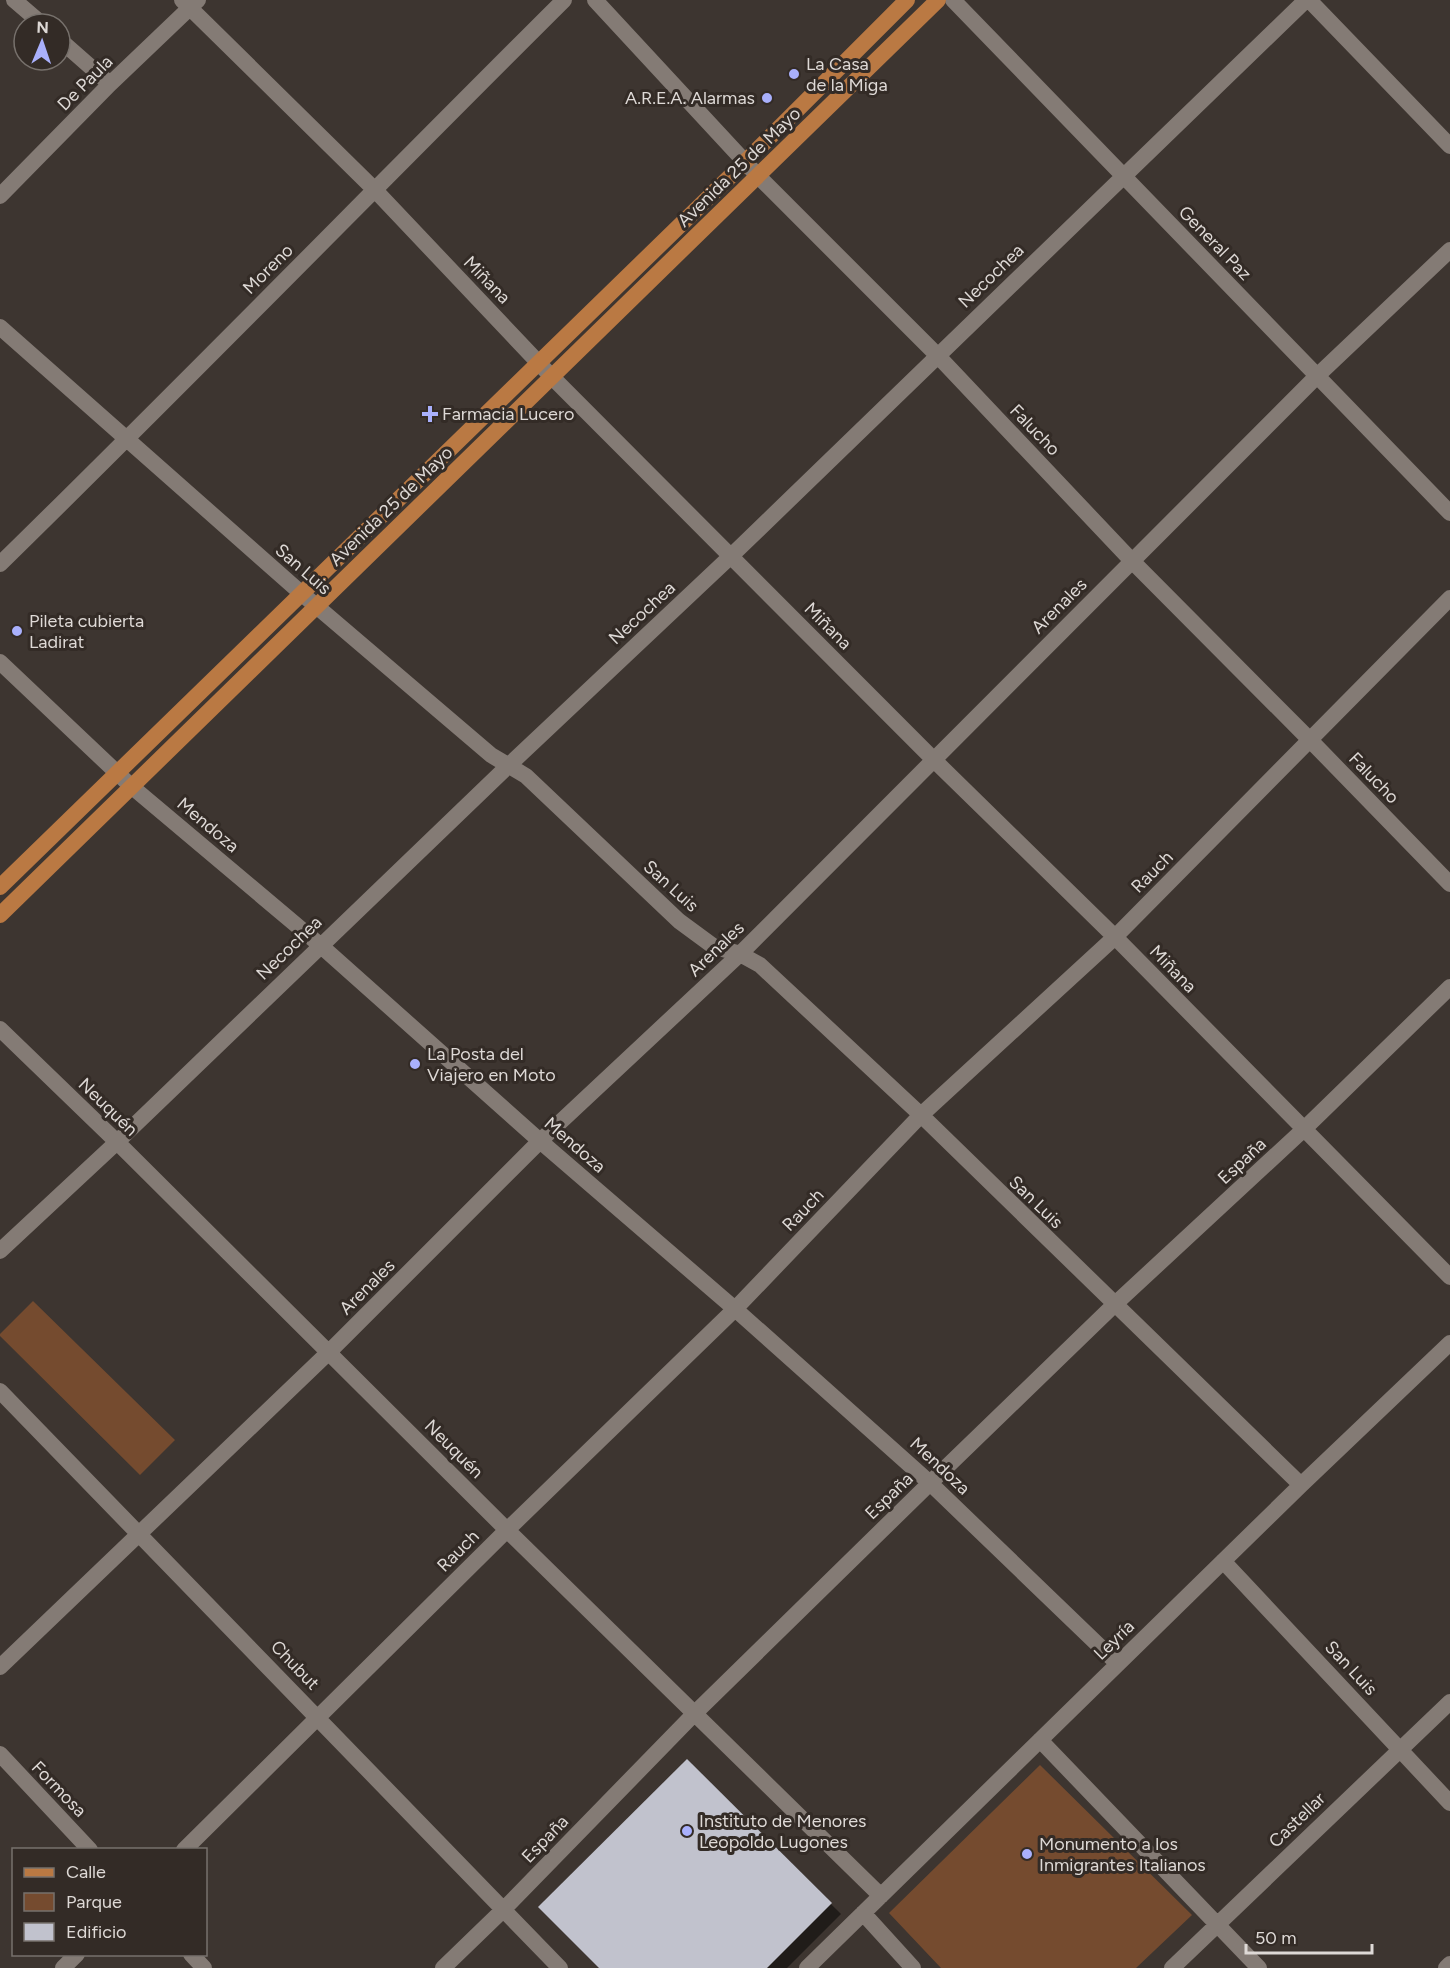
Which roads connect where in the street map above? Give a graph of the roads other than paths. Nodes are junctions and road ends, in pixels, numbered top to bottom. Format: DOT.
graph roads {
  1 [pos="14,0"];
  2 [pos="564,0"];
  3 [pos="595,0"];
  4 [pos="907,0"];
  5 [pos="938,0"];
  6 [pos="953,0"];
  7 [pos="1307,0"];
  8 [pos="190,3"];
  9 [pos="28,12"];
  10 [pos="72,50"];
  11 [pos="111,84"];
  12 [pos="1450,146"];
  13 [pos="745,162"];
  14 [pos="758,176"];
  15 [pos="1123,177"];
  16 [pos="374,189"];
  17 [pos="0,196"];
  18 [pos="1450,250"];
  19 [pos="0,327"];
  20 [pos="938,356"];
  21 [pos="539,363"];
  22 [pos="1317,376"];
  23 [pos="552,377"];
  24 [pos="127,440"];
  25 [pos="1450,513"];
  26 [pos="731,556"];
  27 [pos="1132,561"];
  28 [pos="0,564"];
  29 [pos="301,592"];
  30 [pos="1450,598"];
  31 [pos="316,606"];
  32 [pos="0,662"];
  33 [pos="1310,740"];
  34 [pos="933,759"];
  35 [pos="508,766"];
  36 [pos="117,773"];
  37 [pos="131,786"];
  38 [pos="1450,884"];
  39 [pos="0,887"];
  40 [pos="0,915"];
  41 [pos="1114,937"];
  42 [pos="320,945"];
  43 [pos="740,954"];
  44 [pos="1450,987"];
  45 [pos="0,1029"];
  46 [pos="921,1115"];
  47 [pos="1303,1130"];
  48 [pos="540,1141"];
  49 [pos="117,1142"];
  50 [pos="0,1251"];
  51 [pos="1450,1277"];
  52 [pos="1114,1305"];
  53 [pos="735,1309"];
  54 [pos="1450,1343"];
  55 [pos="329,1352"];
  56 [pos="0,1391"];
  57 [pos="930,1483"];
  58 [pos="1301,1485"];
  59 [pos="507,1530"];
  60 [pos="138,1533"];
  61 [pos="1223,1561"];
  62 [pos="1117,1663"];
  63 [pos="0,1667"];
  64 [pos="1450,1702"];
  65 [pos="695,1713"];
  66 [pos="319,1718"];
  67 [pos="1040,1740"];
  68 [pos="1400,1749"];
  69 [pos="0,1754"];
  70 [pos="1450,1803"];
  71 [pos="88,1848"];
  72 [pos="186,1848"];
  73 [pos="880,1896"];
  74 [pos="504,1909"];
  75 [pos="863,1913"];
  76 [pos="1216,1924"];
  77 [pos="75,1956"];
  78 [pos="193,1956"];
  79 [pos="1450,1964"];
  80 [pos="63,1968"];
  81 [pos="204,1968"];
  82 [pos="443,1968"];
  83 [pos="560,1968"];
  84 [pos="807,1968"];
  85 [pos="913,1968"];
  86 [pos="1172,1968"];
  87 [pos="1259,1968"];
  88 [pos="1446,1968"];
  1 -- 9 [label="street"];
  2 -- 16 [label="street, Moreno"];
  3 -- 13 [label="street, Falucho"];
  4 -- 13 [label="main road, Avenida 25 de Mayo"];
  5 -- 14 [label="main road, Avenida 25 de Mayo"];
  6 -- 15 [label="street, General Paz"];
  7 -- 12 [label="street"];
  7 -- 15 [label="street, Necochea"];
  8 -- 11 [label="street, De Paula"];
  8 -- 16 [label="street, Miñana"];
  10 -- 11 [label="street"];
  11 -- 17 [label="street, De Paula"];
  13 -- 14 [label="street, Falucho"];
  13 -- 21 [label="main road, Avenida 25 de Mayo"];
  14 -- 20 [label="street, Falucho"];
  14 -- 23 [label="main road, Avenida 25 de Mayo"];
  15 -- 20 [label="street, Necochea"];
  15 -- 22 [label="street, General Paz"];
  16 -- 21 [label="street, Miñana"];
  16 -- 24 [label="street, Moreno"];
  18 -- 22 [label="street, Arenales"];
  19 -- 24 [label="street, San Luis"];
  20 -- 26 [label="street, Necochea"];
  20 -- 27 [label="street, Falucho"];
  21 -- 23 [label="street, Miñana"];
  21 -- 29 [label="main road, Avenida 25 de Mayo"];
  22 -- 25 [label="street, General Paz"];
  22 -- 27 [label="street, Arenales"];
  23 -- 26 [label="street, Miñana"];
  23 -- 31 [label="main road, Avenida 25 de Mayo"];
  24 -- 28 [label="street, Moreno"];
  24 -- 29 [label="street, San Luis"];
  26 -- 34 [label="street, Miñana"];
  26 -- 35 [label="street, Necochea"];
  27 -- 33 [label="street, Falucho"];
  27 -- 34 [label="street, Arenales"];
  29 -- 31 [label="street, San Luis"];
  29 -- 36 [label="main road, Avenida 25 de Mayo"];
  30 -- 33 [label="street, Rauch"];
  31 -- 35 [label="street, San Luis"];
  31 -- 37 [label="main road, Avenida 25 de Mayo"];
  32 -- 36 [label="street, Mendoza"];
  33 -- 38 [label="street, Falucho"];
  33 -- 41 [label="street, Rauch"];
  34 -- 41 [label="street, Miñana"];
  34 -- 43 [label="street, Arenales"];
  35 -- 42 [label="street, Necochea"];
  35 -- 43 [label="street, San Luis"];
  36 -- 37 [label="street, Mendoza"];
  36 -- 39 [label="main road, Avenida 25 de Mayo"];
  37 -- 40 [label="main road, Avenida 25 de Mayo"];
  37 -- 42 [label="street, Mendoza"];
  41 -- 46 [label="street, Rauch"];
  41 -- 47 [label="street, Miñana"];
  42 -- 48 [label="street, Mendoza"];
  42 -- 49 [label="street, Necochea"];
  43 -- 46 [label="street, San Luis"];
  43 -- 48 [label="street, Arenales"];
  44 -- 47 [label="street, España"];
  45 -- 49 [label="street, Neuquén"];
  46 -- 52 [label="street, San Luis"];
  46 -- 53 [label="street, Rauch"];
  47 -- 51 [label="street, Miñana"];
  47 -- 52 [label="street, España"];
  48 -- 53 [label="street, Mendoza"];
  48 -- 55 [label="street, Arenales"];
  49 -- 50 [label="street, Necochea"];
  49 -- 55 [label="street, Neuquén"];
  52 -- 57 [label="street, España"];
  52 -- 58 [label="street, San Luis"];
  53 -- 57 [label="street, Mendoza"];
  53 -- 59 [label="street, Rauch"];
  54 -- 58 [label="street, Leyría"];
  55 -- 59 [label="street, Neuquén"];
  55 -- 60 [label="street, Arenales"];
  56 -- 60 [label="street, Chubut"];
  57 -- 62 [label="street, Mendoza"];
  57 -- 65 [label="street, España"];
  58 -- 61 [label="street, Leyría"];
  59 -- 65 [label="street, Neuquén"];
  59 -- 66 [label="street, Rauch"];
  60 -- 63 [label="street, Arenales"];
  60 -- 66 [label="street, Chubut"];
  61 -- 62 [label="street, Leyría"];
  61 -- 68 [label="street, San Luis"];
  62 -- 67 [label="street, Leyría"];
  64 -- 68 [label="street, Castellar"];
  65 -- 73 [label="street, Neuquén"];
  65 -- 74 [label="street, España"];
  66 -- 72 [label="street, Rauch"];
  66 -- 74 [label="street, Chubut"];
  67 -- 73 [label="street, Leyría"];
  67 -- 76 [label="street"];
  68 -- 70 [label="street, San Luis"];
  68 -- 76 [label="street, Castellar"];
  69 -- 71 [label="street, Formosa"];
  73 -- 75 [label="street, Leyría"];
  74 -- 82 [label="street, España"];
  74 -- 83 [label="street, Chubut"];
  75 -- 84 [label="street, Leyría"];
  75 -- 85 [label="street"];
  76 -- 86 [label="street, Castellar"];
  76 -- 87 [label="street"];
  77 -- 80 [label="street"];
  78 -- 81 [label="street"];
  79 -- 88 [label="street"];
}
